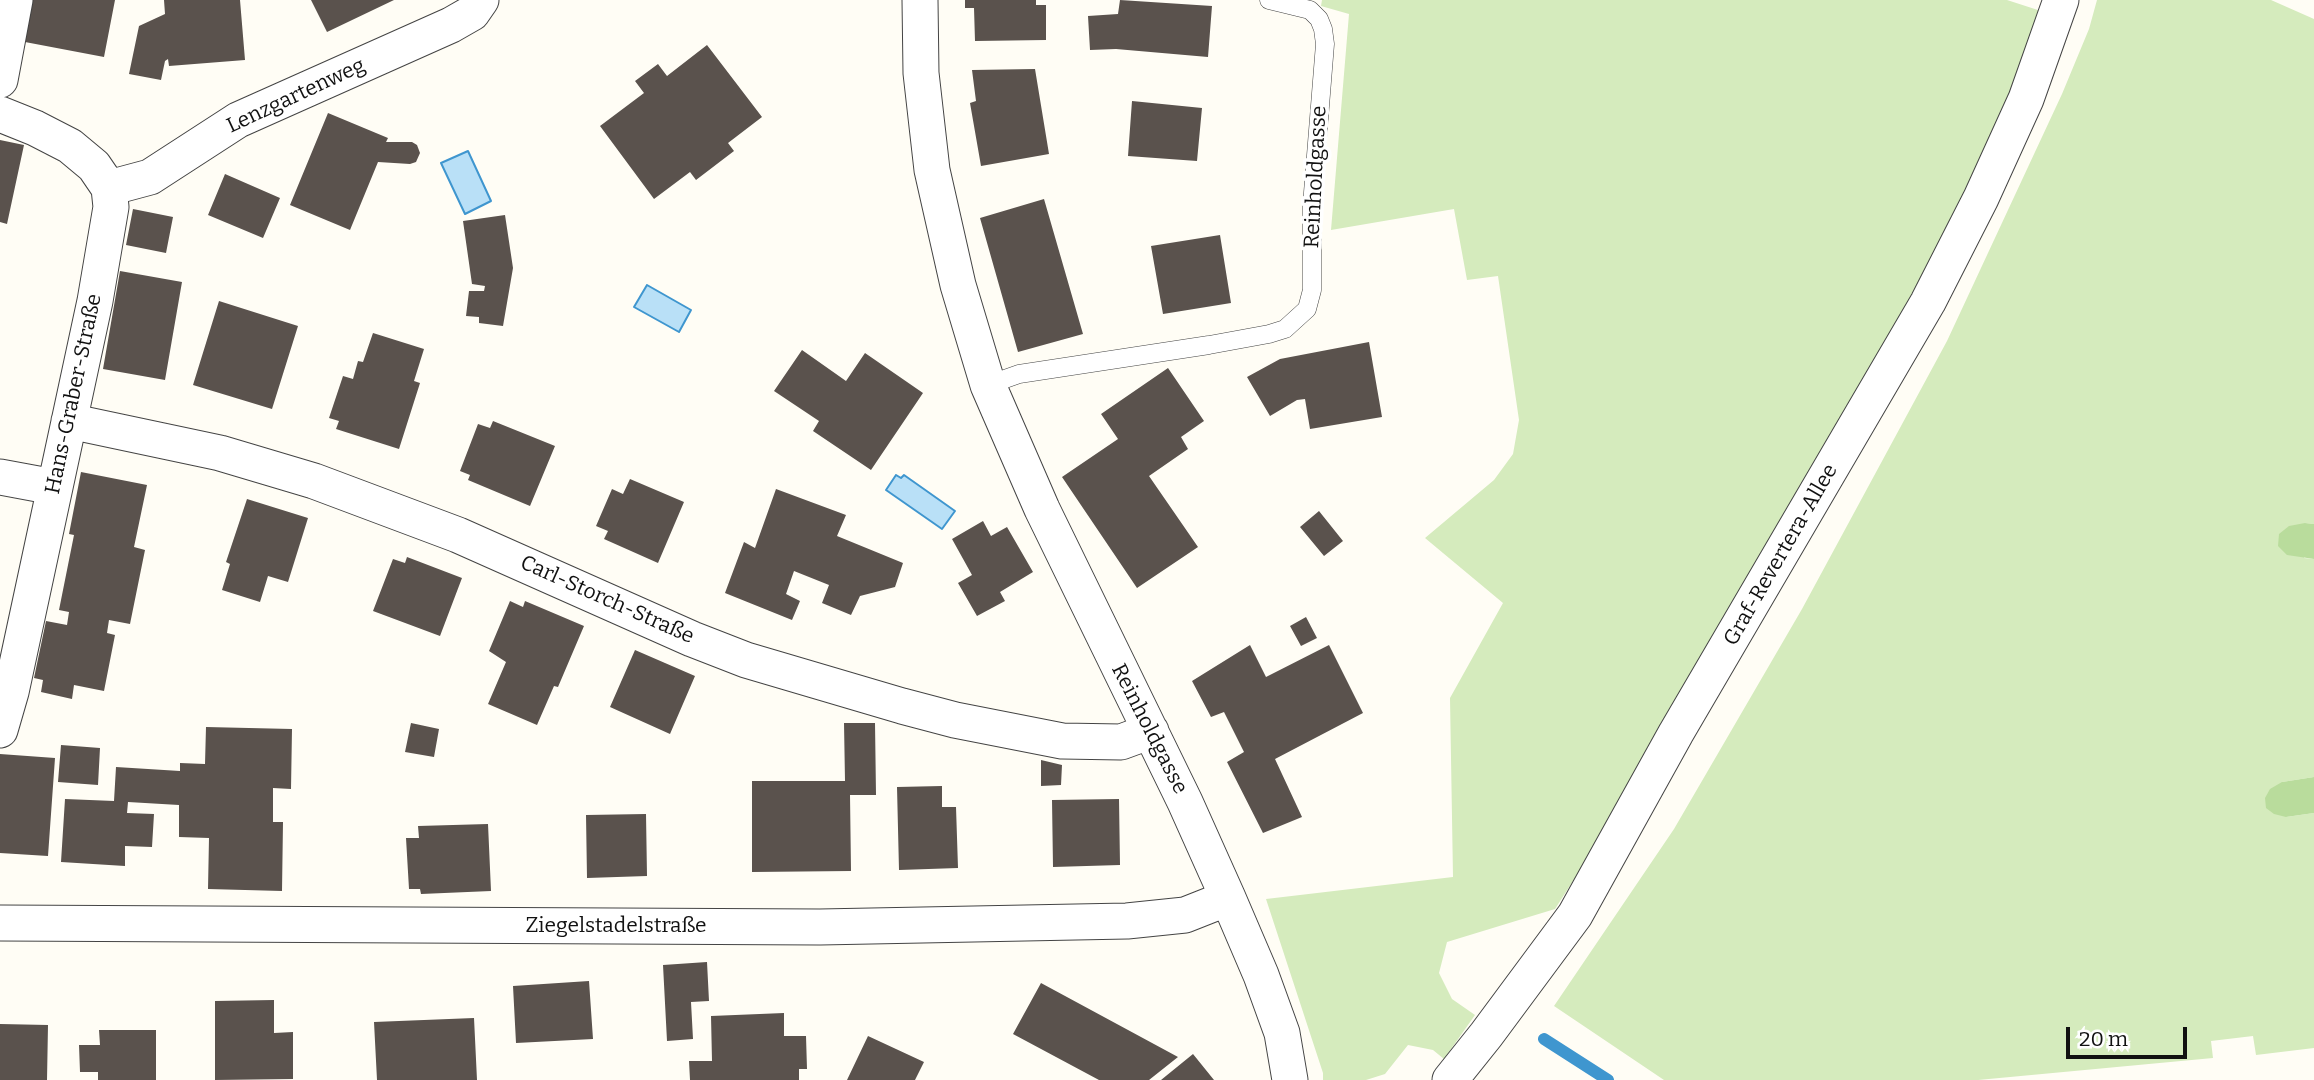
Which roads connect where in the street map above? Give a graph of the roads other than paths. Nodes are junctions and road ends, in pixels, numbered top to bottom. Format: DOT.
graph roads {
  1 [pos="15,0"];
  2 [pos="481,0"];
  3 [pos="919,0"];
  4 [pos="1269,0"];
  5 [pos="2061,0"];
  6 [pos="0,80"];
  7 [pos="0,114"];
  8 [pos="108,188"];
  9 [pos="988,385"];
  10 [pos="69,421"];
  11 [pos="0,477"];
  12 [pos="54,487"];
  13 [pos="0,730"];
  14 [pos="1151,731"];
  15 [pos="1228,898"];
  16 [pos="0,923"];
  17 [pos="1290,1080"];
  18 [pos="1450,1080"];
  1 -- 6 [label="street"];
  2 -- 8 [label="street, Lenzgartenweg"];
  3 -- 9 [label="street, Reinholdgasse"];
  4 -- 9 [label="lane, Reinholdgasse"];
  5 -- 18 [label="street, Graf-Revertera-Allee"];
  7 -- 8 [label="street"];
  8 -- 10 [label="street, Hans-Graber-Straße"];
  9 -- 14 [label="street, Reinholdgasse"];
  10 -- 12 [label="street, Hans-Graber-Straße"];
  10 -- 14 [label="street, Carl-Storch-Straße"];
  11 -- 12 [label="street"];
  12 -- 13 [label="street, Hans-Graber-Straße"];
  14 -- 15 [label="street, Reinholdgasse"];
  15 -- 16 [label="street, Ziegelstadelstraße"];
  15 -- 17 [label="street, Reinholdgasse"];
}
